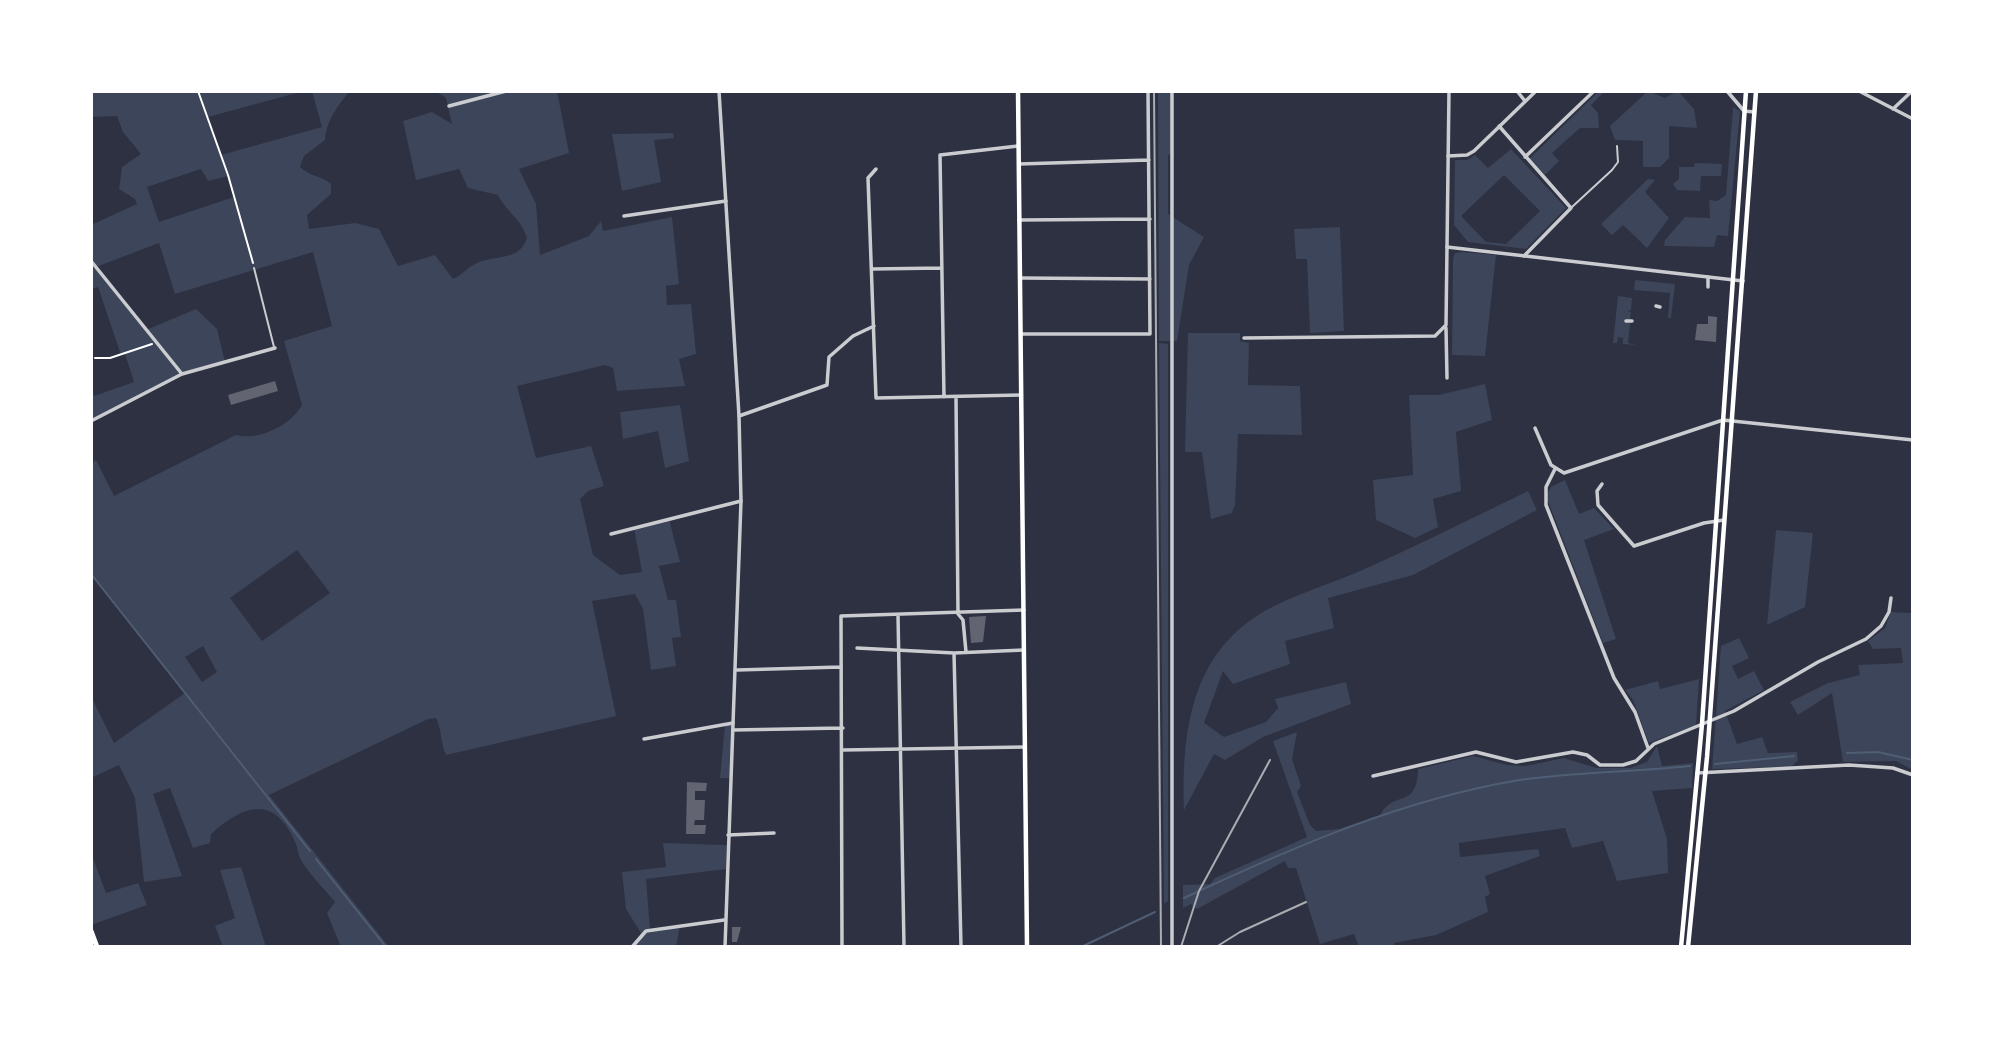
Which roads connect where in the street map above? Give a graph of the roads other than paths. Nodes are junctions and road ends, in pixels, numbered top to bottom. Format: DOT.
graph roads {
  1 [pos="506,91"];
  2 [pos="719,91"];
  3 [pos="1018,91"];
  4 [pos="1148,91"];
  5 [pos="1172,91"];
  6 [pos="1449,91"];
  7 [pos="1517,91"];
  8 [pos="1536,91"];
  9 [pos="1594,91"];
  10 [pos="1727,91"];
  11 [pos="1746,91"];
  12 [pos="1756,91"];
  13 [pos="1859,91"];
  14 [pos="1912,91"];
  15 [pos="1525,101"];
  16 [pos="449,106"];
  17 [pos="1893,109"];
  18 [pos="1745,110"];
  19 [pos="1754,112"];
  20 [pos="1913,119"];
  21 [pos="1499,126"];
  22 [pos="1018,146"];
  23 [pos="1617,146"];
  24 [pos="1448,156"];
  25 [pos="1525,157"];
  26 [pos="1150,160"];
  27 [pos="1019,164"];
  28 [pos="876,169"];
  29 [pos="726,201"];
  30 [pos="1571,208"];
  31 [pos="624,216"];
  32 [pos="1150,219"];
  33 [pos="1019,220"];
  34 [pos="1447,247"];
  35 [pos="1524,256"];
  36 [pos="91,261"];
  37 [pos="254,268"];
  38 [pos="942,268"];
  39 [pos="872,269"];
  40 [pos="1708,277"];
  41 [pos="1020,278"];
  42 [pos="1150,279"];
  43 [pos="1734,280"];
  44 [pos="1742,281"];
  45 [pos="1708,287"];
  46 [pos="1626,321"];
  47 [pos="1632,321"];
  48 [pos="874,326"];
  49 [pos="1446,326"];
  50 [pos="1021,334"];
  51 [pos="1244,338"];
  52 [pos="275,348"];
  53 [pos="182,374"];
  54 [pos="1447,377"];
  55 [pos="1021,395"];
  56 [pos="944,397"];
  57 [pos="957,397"];
  58 [pos="739,416"];
  59 [pos="1723,420"];
  60 [pos="91,421"];
  61 [pos="1732,421"];
  62 [pos="1535,428"];
  63 [pos="1913,440"];
  64 [pos="1555,469"];
  65 [pos="1602,484"];
  66 [pos="741,501"];
  67 [pos="1724,520"];
  68 [pos="1716,521"];
  69 [pos="611,534"];
  70 [pos="1891,598"];
  71 [pos="1024,611"];
  72 [pos="958,614"];
  73 [pos="898,615"];
  74 [pos="857,648"];
  75 [pos="900,649"];
  76 [pos="1024,650"];
  77 [pos="966,652"];
  78 [pos="954,653"];
  79 [pos="841,667"];
  80 [pos="737,670"];
  81 [pos="1709,720"];
  82 [pos="733,723"];
  83 [pos="1702,724"];
  84 [pos="843,728"];
  85 [pos="733,730"];
  86 [pos="644,739"];
  87 [pos="1025,747"];
  88 [pos="903,748"];
  89 [pos="956,748"];
  90 [pos="1648,749"];
  91 [pos="843,750"];
  92 [pos="1698,773"];
  93 [pos="1705,773"];
  94 [pos="1913,775"];
  95 [pos="1373,776"];
  96 [pos="774,833"];
  97 [pos="728,835"];
  98 [pos="724,920"];
  99 [pos="91,931"];
  100 [pos="97,947"];
  101 [pos="632,947"];
  102 [pos="725,947"];
  103 [pos="842,947"];
  104 [pos="904,947"];
  105 [pos="961,947"];
  106 [pos="1027,947"];
  107 [pos="1171,947"];
  108 [pos="1681,947"];
  109 [pos="1688,947"];
  1 -- 16 [label="street"];
  2 -- 29 [label="street"];
  3 -- 22 [label="main road"];
  4 -- 26 [label="street"];
  5 -- 107 [label="street"];
  6 -- 24 [label="street"];
  7 -- 15 [label="street"];
  8 -- 15 [label="street"];
  9 -- 25 [label="street"];
  10 -- 18 [label="street"];
  11 -- 18 [label="main road"];
  12 -- 19 [label="main road"];
  13 -- 17 [label="street"];
  14 -- 17 [label="street"];
  15 -- 21 [label="street"];
  17 -- 20 [label="street"];
  18 -- 19 [label="street"];
  18 -- 43 [label="main road"];
  19 -- 44 [label="main road"];
  21 -- 24 [label="street"];
  21 -- 25 [label="street"];
  22 -- 27 [label="main road"];
  22 -- 38 [label="street"];
  23 -- 30 [label="lane"];
  24 -- 34 [label="street"];
  25 -- 30 [label="street"];
  26 -- 27 [label="street"];
  26 -- 32 [label="street"];
  27 -- 33 [label="main road"];
  28 -- 39 [label="street"];
  29 -- 31 [label="street"];
  29 -- 58 [label="street"];
  30 -- 35 [label="street"];
  32 -- 33 [label="street"];
  32 -- 42 [label="street"];
  33 -- 41 [label="main road"];
  34 -- 35 [label="street"];
  34 -- 49 [label="street"];
  35 -- 40 [label="street"];
  36 -- 53 [label="street"];
  37 -- 52 [label="lane"];
  38 -- 39 [label="street"];
  38 -- 56 [label="street"];
  39 -- 48 [label="street"];
  40 -- 43 [label="street"];
  40 -- 45 [label="street"];
  41 -- 42 [label="street"];
  41 -- 50 [label="main road"];
  42 -- 50 [label="street"];
  43 -- 44 [label="street"];
  43 -- 59 [label="main road"];
  44 -- 61 [label="main road"];
  46 -- 47 [label="street"];
  48 -- 56 [label="street"];
  48 -- 58 [label="street"];
  49 -- 51 [label="street"];
  49 -- 54 [label="street"];
  50 -- 55 [label="main road"];
  52 -- 53 [label="street"];
  53 -- 60 [label="street"];
  55 -- 57 [label="street"];
  55 -- 71 [label="main road"];
  56 -- 57 [label="street"];
  57 -- 72 [label="street"];
  58 -- 66 [label="street"];
  59 -- 61 [label="street"];
  59 -- 64 [label="street"];
  59 -- 68 [label="main road"];
  61 -- 63 [label="street"];
  61 -- 67 [label="main road"];
  62 -- 64 [label="street"];
  64 -- 90 [label="street"];
  65 -- 68 [label="street"];
  66 -- 69 [label="street"];
  66 -- 80 [label="street"];
  67 -- 68 [label="street"];
  67 -- 81 [label="main road"];
  68 -- 83 [label="main road"];
  70 -- 81 [label="street"];
  71 -- 72 [label="street"];
  71 -- 76 [label="main road"];
  72 -- 73 [label="street"];
  72 -- 77 [label="street"];
  73 -- 75 [label="street"];
  73 -- 79 [label="street"];
  74 -- 75 [label="street"];
  75 -- 78 [label="street"];
  75 -- 88 [label="street"];
  76 -- 77 [label="street"];
  76 -- 87 [label="main road"];
  77 -- 78 [label="street"];
  78 -- 89 [label="street"];
  79 -- 80 [label="street"];
  79 -- 84 [label="street"];
  80 -- 82 [label="street"];
  81 -- 83 [label="street"];
  81 -- 93 [label="main road"];
  82 -- 85 [label="street"];
  82 -- 86 [label="street"];
  83 -- 90 [label="street"];
  83 -- 92 [label="main road"];
  84 -- 85 [label="street"];
  84 -- 91 [label="street"];
  85 -- 97 [label="street"];
  87 -- 89 [label="street"];
  87 -- 106 [label="main road"];
  88 -- 89 [label="street"];
  88 -- 91 [label="street"];
  88 -- 104 [label="street"];
  89 -- 105 [label="street"];
  90 -- 95 [label="street"];
  91 -- 103 [label="street"];
  92 -- 93 [label="street"];
  92 -- 108 [label="main road"];
  93 -- 94 [label="street"];
  93 -- 109 [label="main road"];
  96 -- 97 [label="street"];
  97 -- 98 [label="street"];
  98 -- 101 [label="street"];
  98 -- 102 [label="street"];
  99 -- 100 [label="main road"];
}
